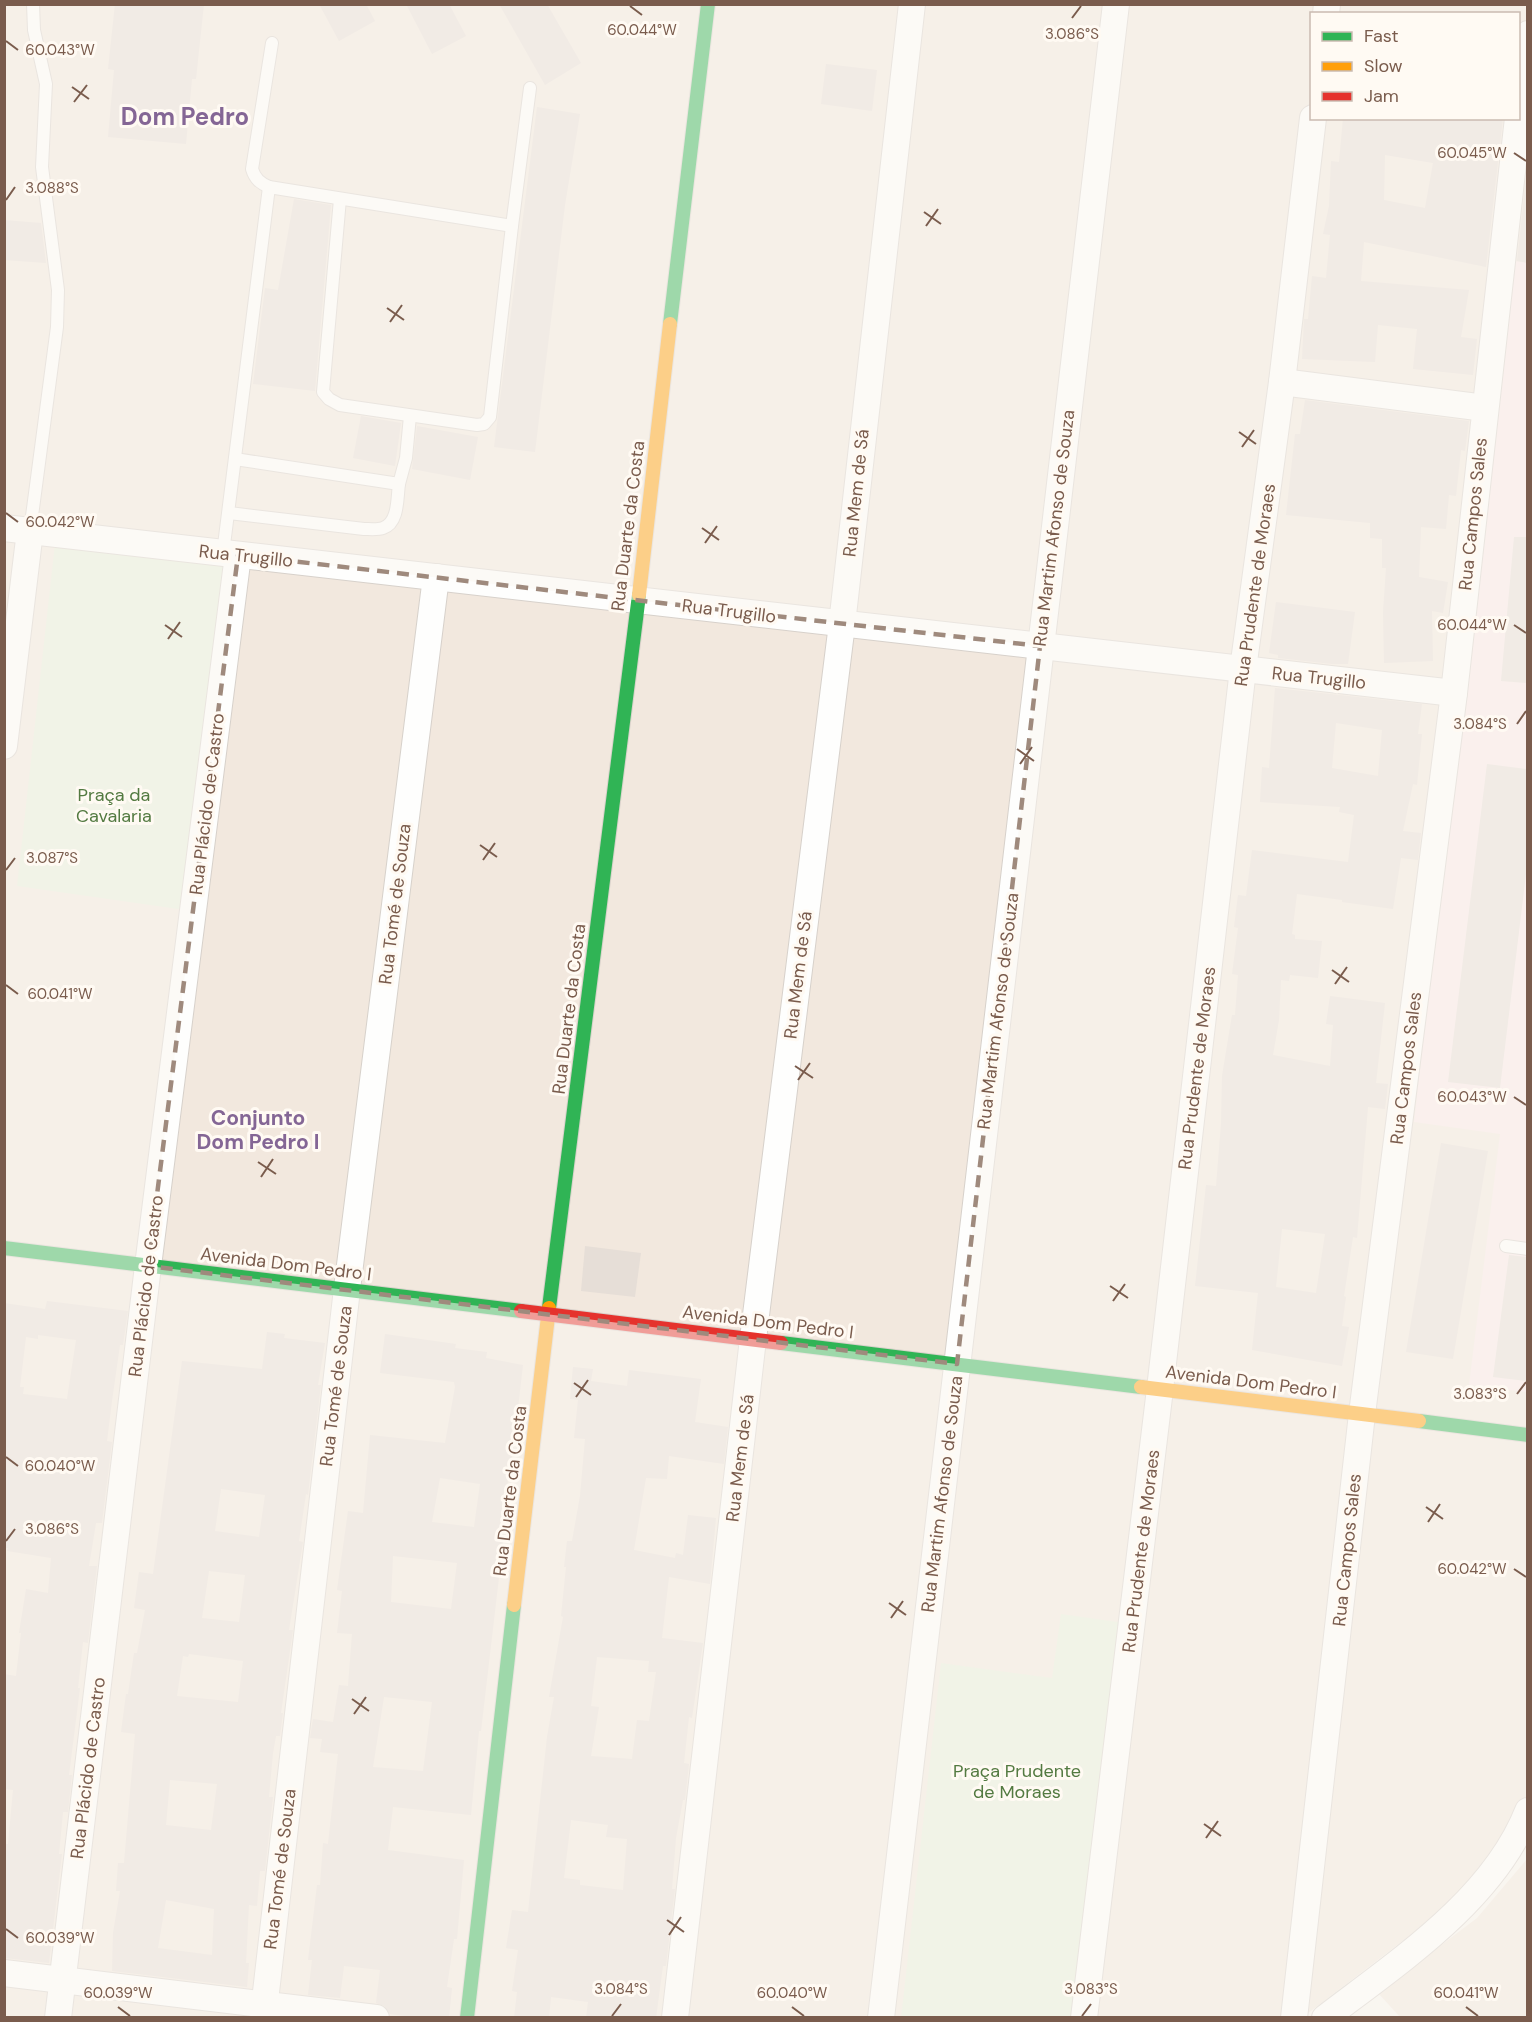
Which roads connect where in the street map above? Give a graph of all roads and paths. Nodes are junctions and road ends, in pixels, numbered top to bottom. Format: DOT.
graph roads {
  1 [pos="33,4"];
  2 [pos="708,4"];
  3 [pos="912,4"];
  4 [pos="1116,4"];
  5 [pos="1527,34"];
  6 [pos="272,44"];
  7 [pos="530,88"];
  8 [pos="1520,95"];
  9 [pos="1313,120"];
  10 [pos="1518,120"];
  11 [pos="269,188"];
  12 [pos="340,199"];
  13 [pos="512,226"];
  14 [pos="1282,382"];
  15 [pos="1485,408"];
  16 [pos="410,416"];
  17 [pos="235,459"];
  18 [pos="399,484"];
  19 [pos="229,513"];
  20 [pos="4,528"];
  21 [pos="30,531"];
  22 [pos="231,554"];
  23 [pos="435,577"];
  24 [pos="638,600"];
  25 [pos="842,624"];
  26 [pos="1040,646"];
  27 [pos="1243,669"];
  28 [pos="1454,693"];
  29 [pos="4,746"];
  30 [pos="1506,1246"];
  31 [pos="4,1248"];
  32 [pos="1527,1249"];
  33 [pos="148,1266"];
  34 [pos="347,1289"];
  35 [pos="548,1314"];
  36 [pos="753,1339"];
  37 [pos="957,1364"];
  38 [pos="1160,1389"];
  39 [pos="1362,1414"];
  40 [pos="1527,1435"];
  41 [pos="1527,1811"];
  42 [pos="4,1973"];
  43 [pos="63,1979"];
  44 [pos="263,2011"];
  45 [pos="58,2018"];
  46 [pos="376,2018"];
  47 [pos="467,2018"];
  48 [pos="675,2018"];
  49 [pos="880,2018"];
  50 [pos="1084,2018"];
  51 [pos="1294,2018"];
  52 [pos="1325,2018"];
  1 -- 21 [label="lane"];
  2 -- 24 [label="street, Rua Duarte da Costa"];
  3 -- 25 [label="street, Rua Mem de Sá"];
  4 -- 26 [label="street, Rua Martim Afonso de Souza"];
  5 -- 8 [label="street"];
  6 -- 11 [label="lane"];
  7 -- 13 [label="lane"];
  9 -- 14 [label="street, Rua Prudente de Moraes"];
  10 -- 15 [label="street, Rua Campos Sales"];
  11 -- 12 [label="lane"];
  11 -- 17 [label="lane"];
  12 -- 13 [label="lane"];
  12 -- 16 [label="lane"];
  13 -- 16 [label="lane"];
  14 -- 15 [label="street"];
  14 -- 27 [label="street, Rua Prudente de Moraes"];
  15 -- 28 [label="street, Rua Campos Sales"];
  16 -- 18 [label="lane"];
  17 -- 18 [label="lane"];
  17 -- 19 [label="lane"];
  18 -- 19 [label="lane"];
  19 -- 22 [label="lane"];
  20 -- 21 [label="street, Rua Trugillo"];
  21 -- 22 [label="street, Rua Trugillo"];
  21 -- 29 [label="street"];
  22 -- 23 [label="street, Rua Trugillo"];
  22 -- 33 [label="street, Rua Plácido de Castro"];
  23 -- 24 [label="street, Rua Trugillo"];
  23 -- 34 [label="street, Rua Tomé de Souza"];
  24 -- 25 [label="street, Rua Trugillo"];
  24 -- 35 [label="street, Rua Duarte da Costa"];
  25 -- 26 [label="street, Rua Trugillo"];
  25 -- 36 [label="street, Rua Mem de Sá"];
  26 -- 27 [label="street, Rua Trugillo"];
  26 -- 37 [label="street, Rua Martim Afonso de Souza"];
  27 -- 28 [label="street, Rua Trugillo"];
  27 -- 38 [label="street, Rua Prudente de Moraes"];
  28 -- 39 [label="street, Rua Campos Sales"];
  30 -- 32 [label="lane"];
  31 -- 33 [label="street, Avenida Dom Pedro I"];
  33 -- 34 [label="street, Avenida Dom Pedro I"];
  33 -- 43 [label="street, Rua Plácido de Castro"];
  34 -- 35 [label="street, Avenida Dom Pedro I"];
  34 -- 44 [label="street, Rua Tomé de Souza"];
  35 -- 36 [label="street, Avenida Dom Pedro I"];
  35 -- 47 [label="street, Rua Duarte da Costa"];
  36 -- 37 [label="street, Avenida Dom Pedro I"];
  36 -- 48 [label="street, Rua Mem de Sá"];
  37 -- 38 [label="street, Avenida Dom Pedro I"];
  37 -- 49 [label="street, Rua Martim Afonso de Souza"];
  38 -- 39 [label="street, Avenida Dom Pedro I"];
  38 -- 50 [label="street, Rua Prudente de Moraes"];
  39 -- 40 [label="street, Avenida Dom Pedro I"];
  39 -- 51 [label="street, Rua Campos Sales"];
  41 -- 52 [label="street"];
  42 -- 43 [label="street"];
  43 -- 44 [label="street"];
  43 -- 45 [label="street, Rua Plácido de Castro"];
  44 -- 46 [label="street"];
}
